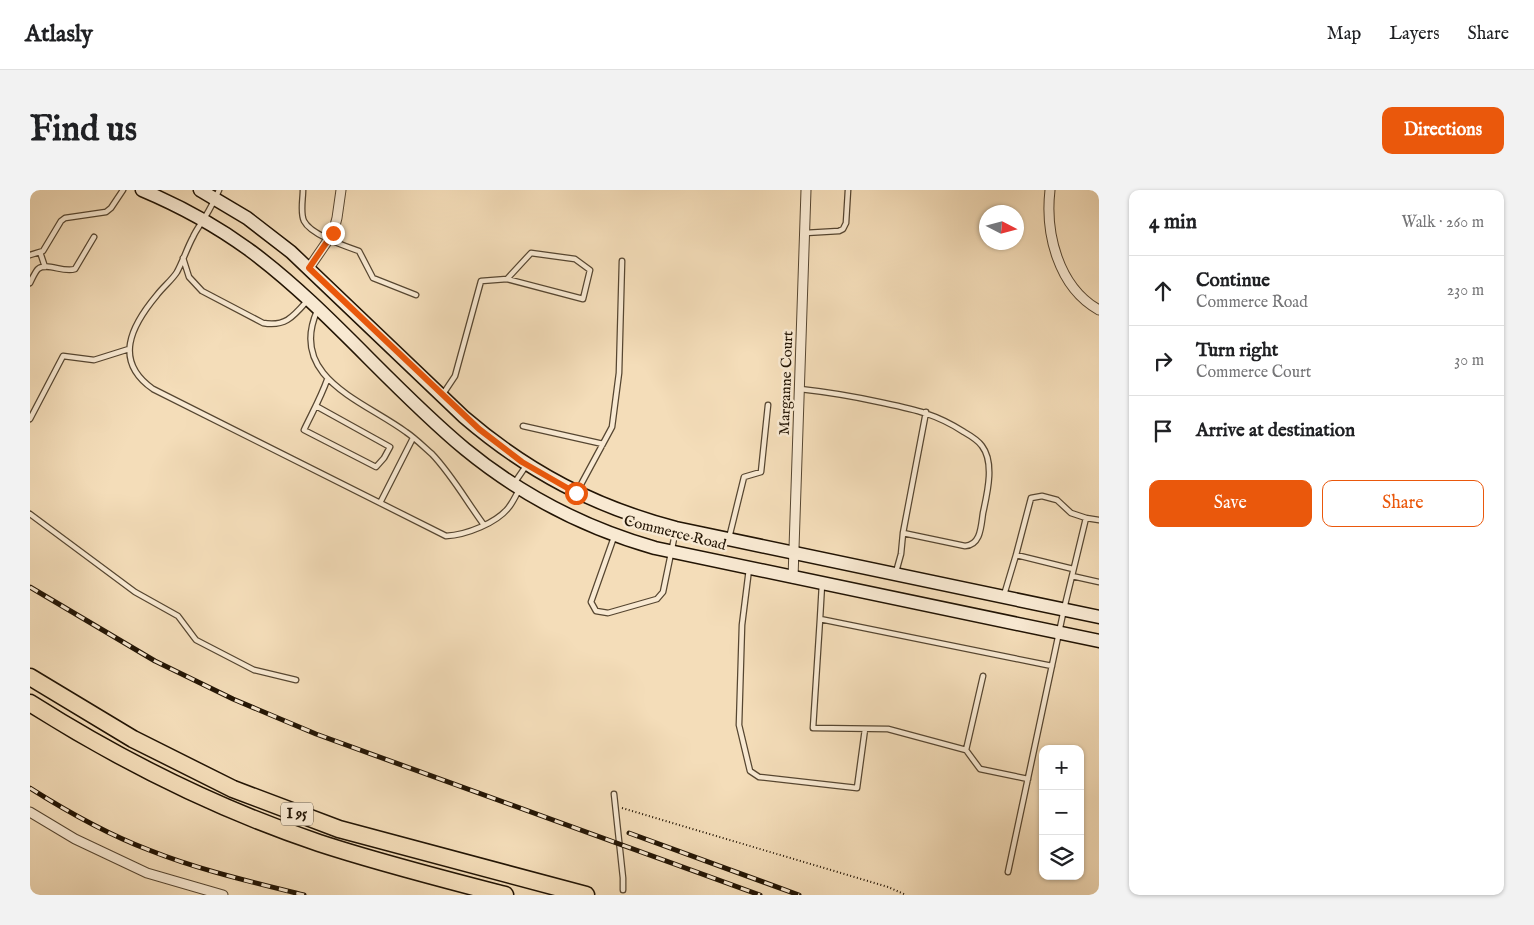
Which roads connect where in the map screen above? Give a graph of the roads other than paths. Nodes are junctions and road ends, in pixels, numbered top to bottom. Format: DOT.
graph roads {
  1 [pos="123,190"];
  2 [pos="142,190"];
  3 [pos="200,190"];
  4 [pos="303,190"];
  5 [pos="341,190"];
  6 [pos="806,190"];
  7 [pos="848,190"];
  8 [pos="1050,190"];
  9 [pos="217,194"];
  10 [pos="204,220"];
  11 [pos="804,233"];
  12 [pos="94,237"];
  13 [pos="328,240"];
  14 [pos="40,252"];
  15 [pos="30,255"];
  16 [pos="183,258"];
  17 [pos="622,261"];
  18 [pos="45,267"];
  19 [pos="309,268"];
  20 [pos="507,280"];
  21 [pos="30,283"];
  22 [pos="416,295"];
  23 [pos="308,300"];
  24 [pos="318,310"];
  25 [pos="1099,310"];
  26 [pos="129,349"];
  27 [pos="327,380"];
  28 [pos="800,389"];
  29 [pos="442,395"];
  30 [pos="768,405"];
  31 [pos="316,406"];
  32 [pos="926,412"];
  33 [pos="30,419"];
  34 [pos="523,426"];
  35 [pos="413,438"];
  36 [pos="603,444"];
  37 [pos="527,465"];
  38 [pos="517,487"];
  39 [pos="576,493"];
  40 [pos="380,503"];
  41 [pos="30,514"];
  42 [pos="1086,518"];
  43 [pos="1099,520"];
  44 [pos="484,525"];
  45 [pos="676,528"];
  46 [pos="903,533"];
  47 [pos="615,535"];
  48 [pos="728,539"];
  49 [pos="671,552"];
  50 [pos="795,553"];
  51 [pos="1016,555"];
  52 [pos="749,568"];
  53 [pos="1073,569"];
  54 [pos="896,574"];
  55 [pos="1072,576"];
  56 [pos="794,578"];
  57 [pos="1099,582"];
  58 [pos="822,584"];
  59 [pos="1004,596"];
  60 [pos="1064,609"];
  61 [pos="1099,616"];
  62 [pos="820,619"];
  63 [pos="1058,633"];
  64 [pos="1099,641"];
  65 [pos="1052,666"];
  66 [pos="983,676"];
  67 [pos="30,677"];
  68 [pos="296,680"];
  69 [pos="30,703"];
  70 [pos="865,729"];
  71 [pos="966,750"];
  72 [pos="1028,779"];
  73 [pos="614,794"];
  74 [pos="30,812"];
  75 [pos="1008,872"];
  76 [pos="622,890"];
  77 [pos="219,894"];
  78 [pos="505,895"];
  79 [pos="586,895"];
  1 -- 14 [label="lane"];
  2 -- 10 [label="main road, Commerce Road"];
  3 -- 9 [label="main road, Commerce Road"];
  4 -- 13 [label="lane"];
  5 -- 13 [label="street"];
  6 -- 11 [label="street, Marganne Court"];
  7 -- 11 [label="lane"];
  8 -- 25 [label="street"];
  9 -- 10 [label="lane"];
  9 -- 19 [label="main road, Commerce Road"];
  10 -- 16 [label="lane"];
  10 -- 23 [label="main road, Commerce Road"];
  11 -- 28 [label="street, Marganne Court"];
  12 -- 18 [label="lane"];
  13 -- 19 [label="street"];
  13 -- 22 [label="lane"];
  14 -- 15 [label="lane"];
  14 -- 18 [label="lane"];
  16 -- 23 [label="lane"];
  16 -- 26 [label="lane"];
  17 -- 36 [label="lane"];
  18 -- 21 [label="lane"];
  19 -- 29 [label="main road, Commerce Road"];
  20 -- 20 [label="lane"];
  20 -- 29 [label="lane"];
  23 -- 24 [label="main road, Commerce Road"];
  24 -- 27 [label="lane"];
  24 -- 38 [label="main road, Commerce Road"];
  26 -- 33 [label="lane"];
  26 -- 40 [label="lane"];
  27 -- 31 [label="lane"];
  27 -- 35 [label="lane"];
  28 -- 32 [label="lane"];
  28 -- 50 [label="street, Marganne Court"];
  29 -- 37 [label="main road, Commerce Road"];
  30 -- 48 [label="lane"];
  31 -- 31 [label="lane"];
  32 -- 46 [label="lane"];
  32 -- 46 [label="lane"];
  34 -- 36 [label="lane"];
  35 -- 40 [label="lane"];
  35 -- 44 [label="lane"];
  36 -- 39 [label="lane"];
  37 -- 38 [label="lane"];
  37 -- 39 [label="main road, Commerce Road"];
  38 -- 44 [label="lane"];
  38 -- 47 [label="main road, Commerce Road"];
  39 -- 45 [label="main road, Commerce Road"];
  40 -- 44 [label="lane"];
  41 -- 68 [label="lane"];
  42 -- 43 [label="lane"];
  42 -- 51 [label="lane"];
  42 -- 53 [label="lane"];
  45 -- 48 [label="main road, Commerce Road"];
  45 -- 49 [label="lane"];
  46 -- 54 [label="lane"];
  47 -- 49 [label="main road, Commerce Road"];
  47 -- 49 [label="lane"];
  48 -- 50 [label="main road, Commerce Road"];
  49 -- 52 [label="main road, Commerce Road"];
  50 -- 54 [label="main road, Commerce Road"];
  50 -- 56 [label="street, Marganne Court"];
  51 -- 53 [label="lane"];
  51 -- 59 [label="lane"];
  52 -- 56 [label="main road, Commerce Road"];
  52 -- 70 [label="lane"];
  53 -- 55 [label="lane"];
  54 -- 59 [label="main road, Commerce Road"];
  55 -- 57 [label="lane"];
  55 -- 60 [label="lane"];
  56 -- 58 [label="main road, Commerce Road"];
  58 -- 62 [label="lane"];
  58 -- 63 [label="main road, Commerce Road"];
  59 -- 60 [label="main road, Commerce Road"];
  60 -- 61 [label="main road, Commerce Road"];
  60 -- 63 [label="lane"];
  62 -- 65 [label="lane"];
  62 -- 70 [label="lane"];
  63 -- 64 [label="main road, Commerce Road"];
  63 -- 65 [label="lane"];
  65 -- 72 [label="lane"];
  66 -- 71 [label="lane"];
  67 -- 79 [label="highway, I 95"];
  69 -- 78 [label="highway, I 95"];
  70 -- 71 [label="lane"];
  71 -- 72 [label="lane"];
  72 -- 75 [label="lane"];
  73 -- 76 [label="lane"];
  74 -- 77 [label="street"];
}
